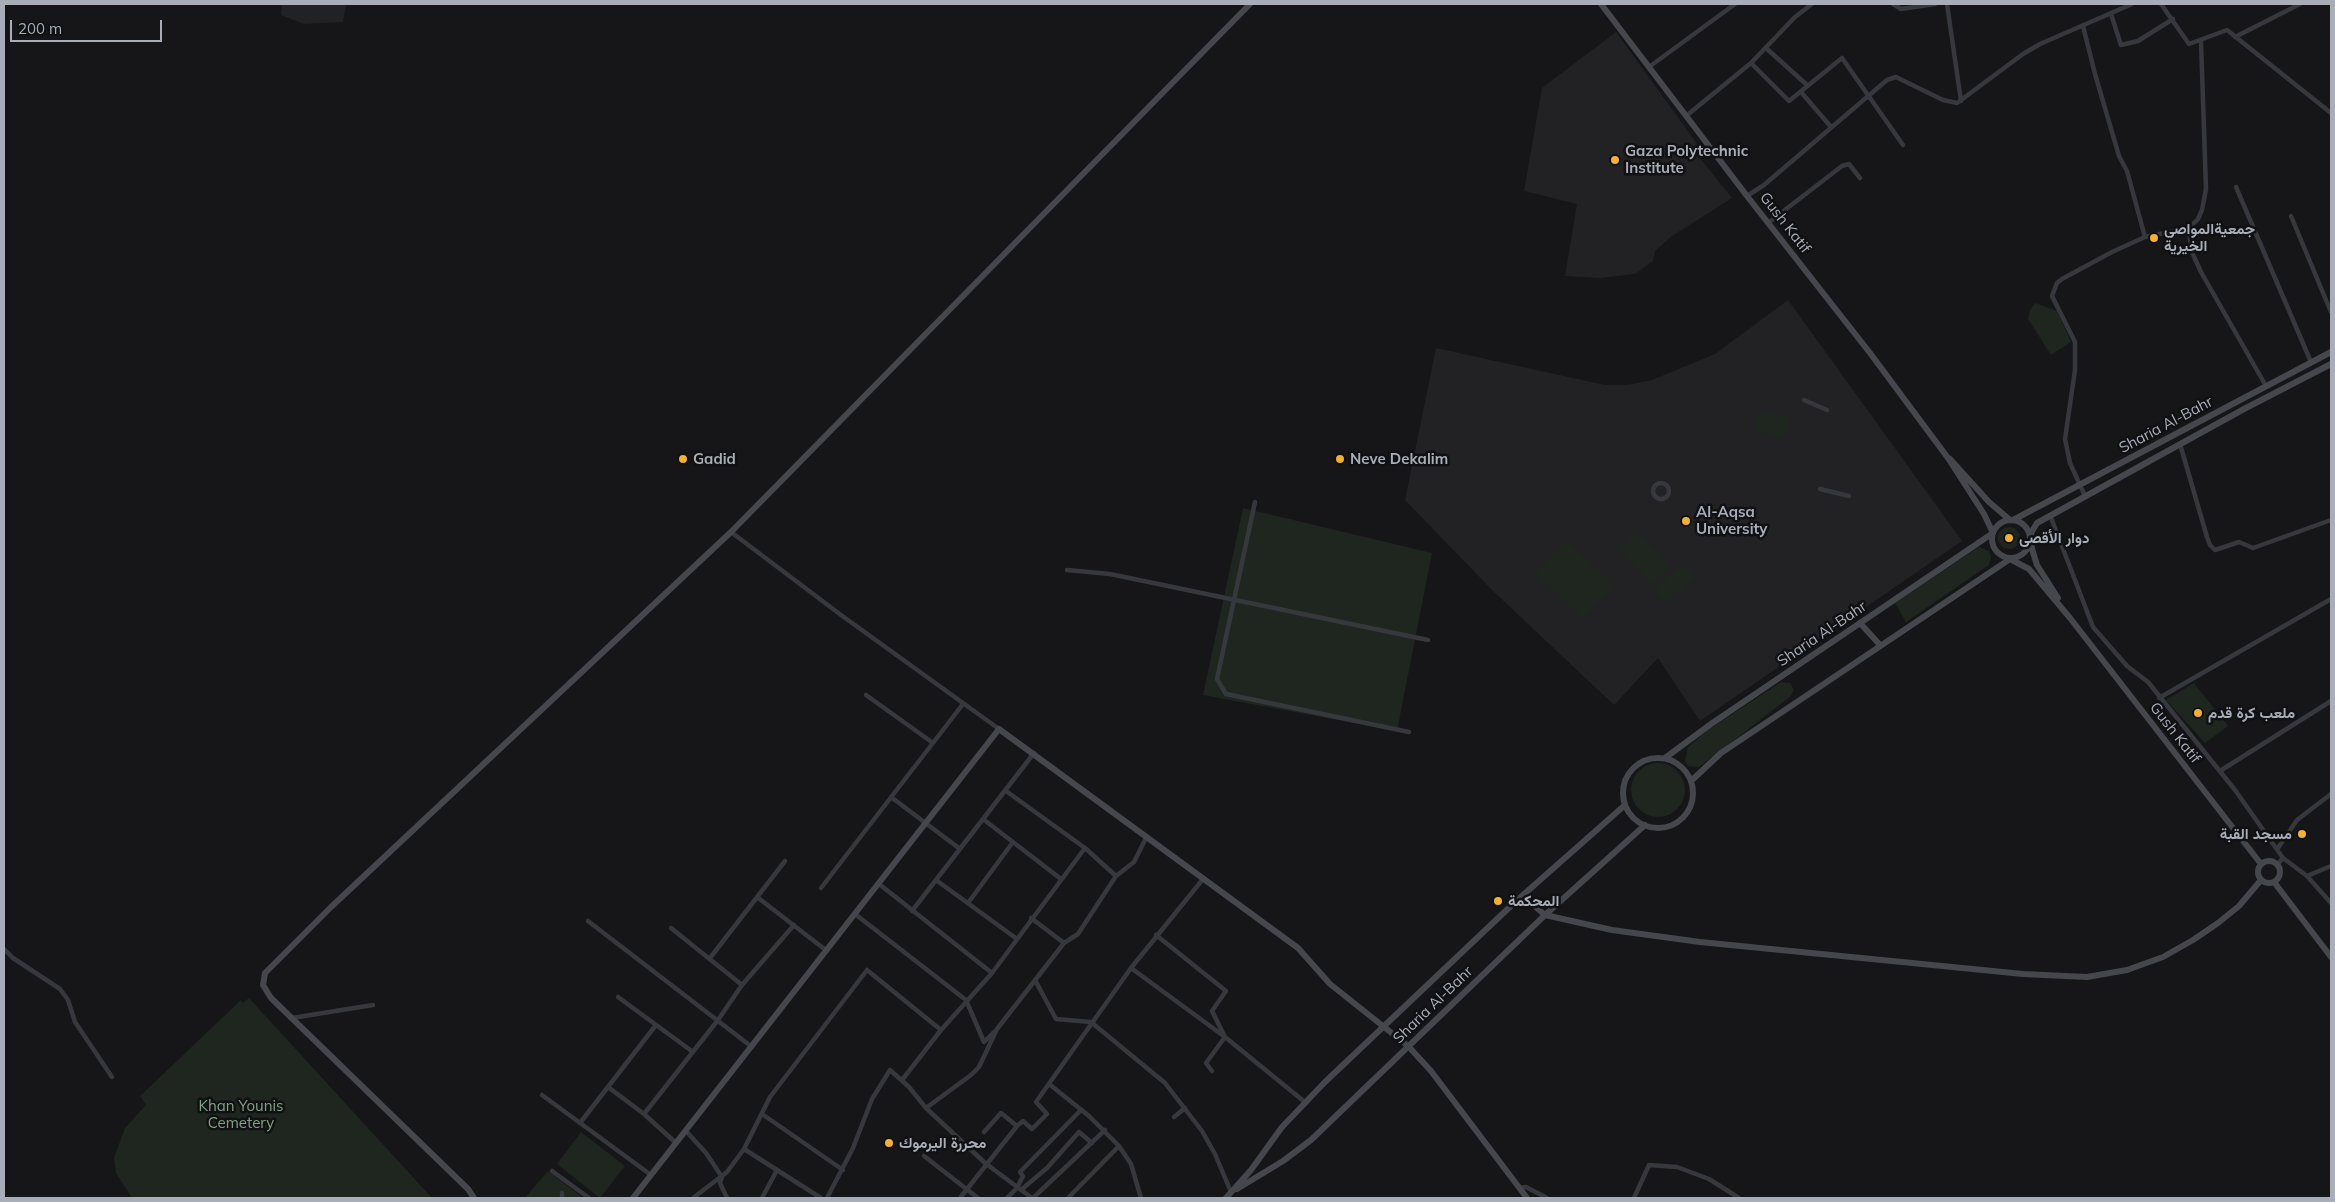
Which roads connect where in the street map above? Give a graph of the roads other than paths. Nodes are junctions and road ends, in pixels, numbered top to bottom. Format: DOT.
graph roads {
  1 [pos="1250,4"];
  2 [pos="1612,4"];
  3 [pos="1735,4"];
  4 [pos="1812,4"];
  5 [pos="1893,4"];
  6 [pos="1935,4"];
  7 [pos="1947,4"];
  8 [pos="2132,4"];
  9 [pos="2161,4"];
  10 [pos="2300,4"];
  11 [pos="1603,6"];
  12 [pos="2111,14"];
  13 [pos="2173,19"];
  14 [pos="2082,26"];
  15 [pos="2235,37"];
  16 [pos="2201,40"];
  17 [pos="1766,48"];
  18 [pos="1751,63"];
  19 [pos="1649,67"];
  20 [pos="1807,85"];
  21 [pos="1801,92"];
  22 [pos="1868,95"];
  23 [pos="1961,102"];
  24 [pos="2331,113"];
  25 [pos="1686,116"];
  26 [pos="1831,127"];
  27 [pos="1903,145"];
  28 [pos="1860,178"];
  29 [pos="2236,187"];
  30 [pos="1748,196"];
  31 [pos="2291,216"];
  32 [pos="1768,223"];
  33 [pos="2189,228"];
  34 [pos="2145,237"];
  35 [pos="2331,312"];
  36 [pos="2331,352"];
  37 [pos="2311,362"];
  38 [pos="2331,364"];
  39 [pos="2266,386"];
  40 [pos="1804,400"];
  41 [pos="1827,410"];
  42 [pos="2180,444"];
  43 [pos="1948,458"];
  44 [pos="2080,486"];
  45 [pos="1820,489"];
  46 [pos="1849,496"];
  47 [pos="2084,496"];
  48 [pos="1255,502"];
  49 [pos="2050,515"];
  50 [pos="2012,520"];
  51 [pos="2331,520"];
  52 [pos="730,532"];
  53 [pos="1993,533"];
  54 [pos="2030,540"];
  55 [pos="2010,559"];
  56 [pos="1067,570"];
  57 [pos="2331,598"];
  58 [pos="1234,600"];
  59 [pos="2070,618"];
  60 [pos="1860,623"];
  61 [pos="1428,640"];
  62 [pos="1880,644"];
  63 [pos="866,695"];
  64 [pos="2159,698"];
  65 [pos="2331,701"];
  66 [pos="963,704"];
  67 [pos="999,729"];
  68 [pos="1409,732"];
  69 [pos="933,743"];
  70 [pos="1034,754"];
  71 [pos="1665,758"];
  72 [pos="2220,771"];
  73 [pos="1691,781"];
  74 [pos="1006,791"];
  75 [pos="2331,794"];
  76 [pos="891,797"];
  77 [pos="1625,804"];
  78 [pos="983,819"];
  79 [pos="926,823"];
  80 [pos="1644,825"];
  81 [pos="1146,838"];
  82 [pos="1013,842"];
  83 [pos="1085,848"];
  84 [pos="2278,848"];
  85 [pos="960,849"];
  86 [pos="2283,858"];
  87 [pos="785,861"];
  88 [pos="2261,864"];
  89 [pos="2277,865"];
  90 [pos="2331,866"];
  91 [pos="1116,876"];
  92 [pos="2307,876"];
  93 [pos="1061,879"];
  94 [pos="1202,879"];
  95 [pos="936,880"];
  96 [pos="2262,880"];
  97 [pos="2274,882"];
  98 [pos="879,884"];
  99 [pos="821,888"];
  100 [pos="1523,896"];
  101 [pos="757,897"];
  102 [pos="2331,902"];
  103 [pos="968,903"];
  104 [pos="912,910"];
  105 [pos="855,914"];
  106 [pos="1545,915"];
  107 [pos="1031,918"];
  108 [pos="588,921"];
  109 [pos="794,925"];
  110 [pos="671,928"];
  111 [pos="1156,935"];
  112 [pos="1017,939"];
  113 [pos="1064,943"];
  114 [pos="4,949"];
  115 [pos="827,950"];
  116 [pos="2331,957"];
  117 [pos="710,958"];
  118 [pos="1130,968"];
  119 [pos="992,973"];
  120 [pos="1035,980"];
  121 [pos="742,985"];
  122 [pos="618,997"];
  123 [pos="966,1000"];
  124 [pos="374,1005"];
  125 [pos="292,1018"];
  126 [pos="718,1020"];
  127 [pos="1091,1022"];
  128 [pos="656,1025"];
  129 [pos="1386,1026"];
  130 [pos="997,1029"];
  131 [pos="941,1030"];
  132 [pos="1225,1037"];
  133 [pos="1408,1046"];
  134 [pos="752,1047"];
  135 [pos="693,1052"];
  136 [pos="1212,1071"];
  137 [pos="112,1076"];
  138 [pos="902,1080"];
  139 [pos="1049,1084"];
  140 [pos="608,1088"];
  141 [pos="542,1095"];
  142 [pos="1306,1102"];
  143 [pos="926,1108"];
  144 [pos="1185,1108"];
  145 [pos="1081,1110"];
  146 [pos="644,1114"];
  147 [pos="762,1114"];
  148 [pos="1174,1117"];
  149 [pos="580,1123"];
  150 [pos="1017,1126"];
  151 [pos="1104,1130"];
  152 [pos="686,1131"];
  153 [pos="984,1132"];
  154 [pos="676,1143"];
  155 [pos="1092,1143"];
  156 [pos="1119,1146"];
  157 [pos="744,1149"];
  158 [pos="924,1156"];
  159 [pos="986,1163"];
  160 [pos="552,1170"];
  161 [pos="777,1170"];
  162 [pos="843,1170"];
  163 [pos="651,1175"];
  164 [pos="722,1177"];
  165 [pos="1518,1188"];
  166 [pos="967,1189"];
  167 [pos="1019,1189"];
  168 [pos="1231,1192"];
  169 [pos="474,1198"];
  170 [pos="588,1198"];
  171 [pos="633,1198"];
  172 [pos="693,1198"];
  173 [pos="728,1198"];
  174 [pos="762,1198"];
  175 [pos="821,1198"];
  176 [pos="827,1198"];
  177 [pos="960,1198"];
  178 [pos="978,1198"];
  179 [pos="1007,1198"];
  180 [pos="1033,1198"];
  181 [pos="1068,1198"];
  182 [pos="1141,1198"];
  183 [pos="1226,1198"];
  184 [pos="1527,1198"];
  185 [pos="1547,1198"];
  186 [pos="1634,1198"];
  187 [pos="1739,1198"];
  1 -- 52 [label="main road"];
  2 -- 11 [label="main road"];
  3 -- 19 [label="street"];
  4 -- 17 [label="street"];
  5 -- 6 [label="street"];
  7 -- 23 [label="street"];
  8 -- 12 [label="street"];
  9 -- 13 [label="street"];
  10 -- 15 [label="street"];
  11 -- 19 [label="main road, Gush Katif"];
  12 -- 13 [label="street"];
  12 -- 14 [label="street"];
  13 -- 16 [label="street"];
  14 -- 23 [label="street"];
  14 -- 34 [label="street"];
  15 -- 16 [label="street"];
  15 -- 24 [label="street"];
  16 -- 33 [label="street"];
  17 -- 18 [label="street"];
  17 -- 20 [label="street"];
  18 -- 21 [label="street"];
  18 -- 25 [label="street"];
  19 -- 25 [label="main road, Gush Katif"];
  20 -- 21 [label="street"];
  20 -- 22 [label="street"];
  21 -- 26 [label="street"];
  22 -- 23 [label="street"];
  22 -- 26 [label="street"];
  22 -- 27 [label="street"];
  25 -- 30 [label="main road, Gush Katif"];
  26 -- 30 [label="street"];
  28 -- 32 [label="street"];
  29 -- 37 [label="street"];
  30 -- 32 [label="main road, Gush Katif"];
  31 -- 35 [label="street"];
  32 -- 43 [label="main road, Gush Katif"];
  33 -- 34 [label="street"];
  33 -- 39 [label="street"];
  34 -- 44 [label="street"];
  36 -- 37 [label="main road, Sharia Al-Bahr"];
  37 -- 39 [label="main road, Sharia Al-Bahr"];
  38 -- 42 [label="main road, Sharia Al-Bahr"];
  39 -- 44 [label="main road, Sharia Al-Bahr"];
  40 -- 41 [label="street"];
  42 -- 47 [label="main road, Sharia Al-Bahr"];
  42 -- 51 [label="street"];
  43 -- 50 [label="main road, Gush Katif"];
  43 -- 53 [label="main road, Gush Katif"];
  44 -- 47 [label="street"];
  44 -- 50 [label="main road, Sharia Al-Bahr"];
  45 -- 46 [label="street"];
  47 -- 49 [label="main road, Sharia Al-Bahr"];
  48 -- 58 [label="street"];
  49 -- 54 [label="main road, Sharia Al-Bahr"];
  49 -- 64 [label="street"];
  50 -- 53 [label="main road"];
  50 -- 54 [label="main road"];
  52 -- 66 [label="street"];
  52 -- 125 [label="main road"];
  53 -- 55 [label="main road"];
  53 -- 60 [label="main road, Sharia Al-Bahr"];
  54 -- 55 [label="main road"];
  54 -- 59 [label="main road, Gush Katif"];
  55 -- 59 [label="main road, Gush Katif"];
  55 -- 62 [label="main road"];
  56 -- 58 [label="street"];
  57 -- 64 [label="street"];
  58 -- 61 [label="street"];
  58 -- 68 [label="street"];
  59 -- 88 [label="main road, Gush Katif"];
  60 -- 62 [label="main road"];
  60 -- 71 [label="main road, Sharia Al-Bahr"];
  62 -- 73 [label="main road"];
  63 -- 69 [label="street"];
  64 -- 72 [label="street"];
  65 -- 72 [label="street"];
  66 -- 67 [label="street"];
  66 -- 69 [label="street"];
  67 -- 70 [label="main road"];
  67 -- 79 [label="main road"];
  69 -- 76 [label="street"];
  70 -- 74 [label="street"];
  70 -- 81 [label="main road"];
  71 -- 73 [label="main road"];
  71 -- 77 [label="main road"];
  72 -- 84 [label="street"];
  73 -- 80 [label="main road"];
  74 -- 78 [label="street"];
  74 -- 83 [label="street"];
  75 -- 84 [label="street"];
  76 -- 79 [label="street"];
  76 -- 99 [label="street"];
  77 -- 80 [label="main road"];
  77 -- 100 [label="main road, Sharia Al-Bahr"];
  78 -- 82 [label="street"];
  78 -- 85 [label="street"];
  79 -- 85 [label="street"];
  79 -- 98 [label="main road"];
  80 -- 106 [label="main road, Sharia Al-Bahr"];
  81 -- 91 [label="street"];
  81 -- 94 [label="main road"];
  82 -- 93 [label="street"];
  82 -- 103 [label="street"];
  83 -- 91 [label="street"];
  83 -- 93 [label="street"];
  84 -- 86 [label="street"];
  85 -- 95 [label="street"];
  86 -- 89 [label="street"];
  86 -- 92 [label="street"];
  87 -- 101 [label="street"];
  88 -- 89 [label="main road"];
  88 -- 96 [label="main road"];
  89 -- 97 [label="main road"];
  90 -- 92 [label="street"];
  91 -- 113 [label="street"];
  92 -- 102 [label="street"];
  93 -- 107 [label="street"];
  94 -- 111 [label="street"];
  94 -- 129 [label="main road"];
  95 -- 103 [label="street"];
  95 -- 104 [label="street"];
  96 -- 97 [label="main road"];
  96 -- 106 [label="main road"];
  97 -- 116 [label="main road"];
  98 -- 104 [label="street"];
  98 -- 105 [label="main road"];
  100 -- 106 [label="main road"];
  100 -- 129 [label="main road, Sharia Al-Bahr"];
  101 -- 109 [label="street"];
  101 -- 117 [label="street"];
  103 -- 112 [label="street"];
  104 -- 119 [label="street"];
  105 -- 115 [label="main road"];
  105 -- 123 [label="street"];
  106 -- 133 [label="main road, Sharia Al-Bahr"];
  107 -- 112 [label="street"];
  107 -- 113 [label="street"];
  108 -- 126 [label="street"];
  109 -- 115 [label="street"];
  109 -- 121 [label="street"];
  110 -- 117 [label="street"];
  111 -- 118 [label="street"];
  111 -- 132 [label="street"];
  112 -- 119 [label="street"];
  113 -- 120 [label="street"];
  114 -- 137 [label="street"];
  115 -- 134 [label="main road"];
  117 -- 121 [label="street"];
  118 -- 127 [label="street"];
  118 -- 132 [label="street"];
  119 -- 123 [label="street"];
  120 -- 127 [label="street"];
  120 -- 130 [label="street"];
  121 -- 126 [label="street"];
  122 -- 128 [label="street"];
  123 -- 130 [label="street"];
  123 -- 131 [label="street"];
  124 -- 125 [label="street"];
  125 -- 169 [label="main road"];
  126 -- 134 [label="street"];
  126 -- 135 [label="street"];
  127 -- 139 [label="street"];
  127 -- 144 [label="street"];
  128 -- 135 [label="street"];
  128 -- 140 [label="street"];
  129 -- 133 [label="main road"];
  129 -- 142 [label="main road, Sharia Al-Bahr"];
  130 -- 143 [label="street"];
  131 -- 138 [label="street"];
  131 -- 147 [label="street"];
  132 -- 136 [label="street"];
  132 -- 142 [label="street"];
  133 -- 165 [label="main road"];
  133 -- 168 [label="main road, Sharia Al-Bahr"];
  134 -- 152 [label="main road"];
  135 -- 146 [label="street"];
  138 -- 143 [label="street"];
  138 -- 162 [label="street"];
  139 -- 145 [label="street"];
  139 -- 150 [label="street"];
  140 -- 146 [label="street"];
  140 -- 149 [label="street"];
  141 -- 149 [label="street"];
  142 -- 168 [label="main road, Sharia Al-Bahr"];
  143 -- 159 [label="street"];
  144 -- 148 [label="street"];
  144 -- 168 [label="street"];
  145 -- 151 [label="street"];
  145 -- 167 [label="street"];
  146 -- 154 [label="street"];
  147 -- 157 [label="street"];
  147 -- 162 [label="street"];
  149 -- 163 [label="street"];
  150 -- 153 [label="street"];
  150 -- 159 [label="street"];
  151 -- 155 [label="street"];
  151 -- 156 [label="street"];
  152 -- 154 [label="main road"];
  152 -- 164 [label="street"];
  154 -- 163 [label="main road"];
  155 -- 167 [label="street"];
  155 -- 180 [label="street"];
  156 -- 181 [label="street"];
  156 -- 182 [label="street"];
  157 -- 161 [label="street"];
  157 -- 164 [label="street"];
  158 -- 166 [label="street"];
  159 -- 166 [label="street"];
  159 -- 167 [label="street"];
  160 -- 170 [label="street"];
  161 -- 174 [label="street"];
  161 -- 175 [label="street"];
  162 -- 176 [label="street"];
  163 -- 171 [label="main road"];
  164 -- 172 [label="street"];
  164 -- 173 [label="street"];
  165 -- 184 [label="main road"];
  165 -- 185 [label="street"];
  166 -- 177 [label="street"];
  166 -- 178 [label="street"];
  167 -- 179 [label="street"];
  167 -- 180 [label="street"];
  168 -- 183 [label="main road, Sharia Al-Bahr"];
  186 -- 187 [label="street"];
}
